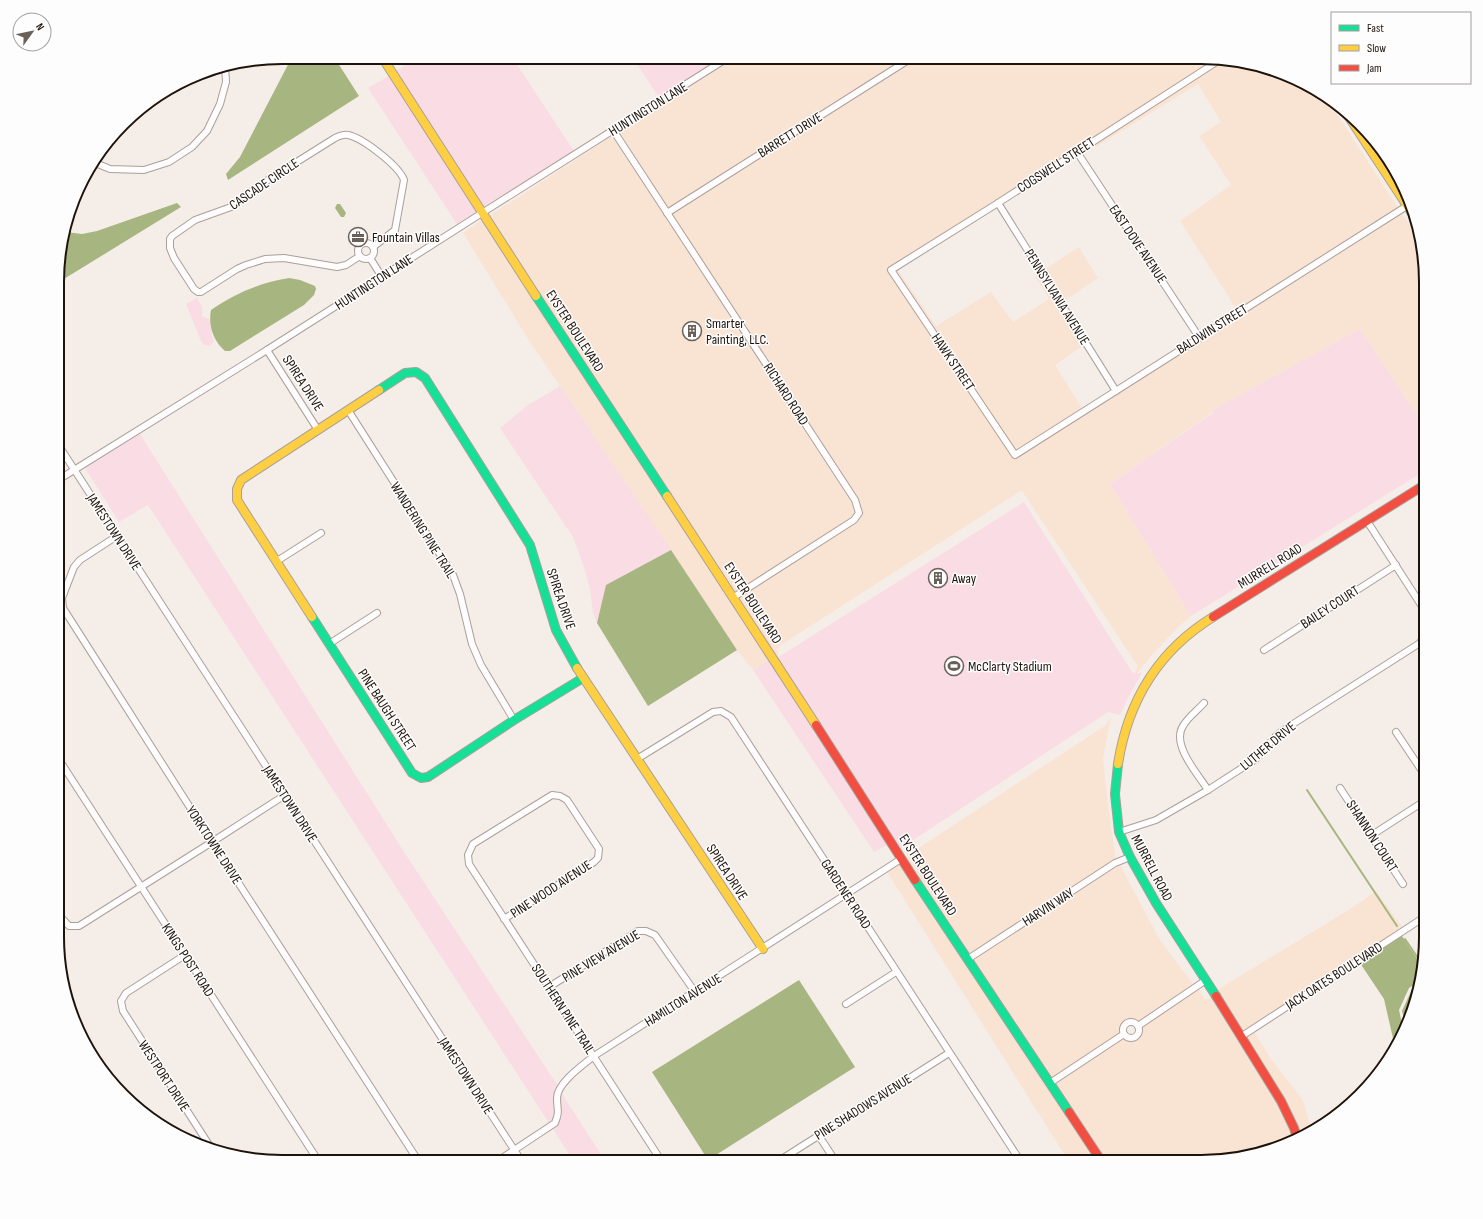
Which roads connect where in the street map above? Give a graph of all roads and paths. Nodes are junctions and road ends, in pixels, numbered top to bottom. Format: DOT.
graph roads {
  1 [pos="386,64"];
  2 [pos="718,64"];
  3 [pos="902,64"];
  4 [pos="1213,64"];
  5 [pos="225,71"];
  6 [pos="613,130"];
  7 [pos="1358,131"];
  8 [pos="1364,140"];
  9 [pos="1367,141"];
  10 [pos="1077,152"];
  11 [pos="99,164"];
  12 [pos="1398,190"];
  13 [pos="998,203"];
  14 [pos="1406,210"];
  15 [pos="482,213"];
  16 [pos="667,213"];
  17 [pos="373,247"];
  18 [pos="360,256"];
  19 [pos="370,258"];
  20 [pos="891,270"];
  21 [pos="382,277"];
  22 [pos="1200,337"];
  23 [pos="267,350"];
  24 [pos="1116,391"];
  25 [pos="348,410"];
  26 [pos="318,430"];
  27 [pos="64,454"];
  28 [pos="1015,455"];
  29 [pos="74,470"];
  30 [pos="64,476"];
  31 [pos="237,488"];
  32 [pos="1419,488"];
  33 [pos="1367,521"];
  34 [pos="321,534"];
  35 [pos="117,536"];
  36 [pos="277,561"];
  37 [pos="1396,565"];
  38 [pos="64,593"];
  39 [pos="734,597"];
  40 [pos="1419,601"];
  41 [pos="64,610"];
  42 [pos="377,613"];
  43 [pos="329,644"];
  44 [pos="1419,644"];
  45 [pos="1264,650"];
  46 [pos="583,678"];
  47 [pos="1204,703"];
  48 [pos="514,720"];
  49 [pos="1396,732"];
  50 [pos="637,759"];
  51 [pos="1419,766"];
  52 [pos="64,767"];
  53 [pos="1340,788"];
  54 [pos="1208,790"];
  55 [pos="285,795"];
  56 [pos="1419,805"];
  57 [pos="1119,832"];
  58 [pos="1372,835"];
  59 [pos="212,842"];
  60 [pos="468,856"];
  61 [pos="1130,857"];
  62 [pos="901,859"];
  63 [pos="1403,884"];
  64 [pos="142,887"];
  65 [pos="847,895"];
  66 [pos="504,919"];
  67 [pos="64,921"];
  68 [pos="1419,921"];
  69 [pos="763,949"];
  70 [pos="185,955"];
  71 [pos="968,960"];
  72 [pos="896,972"];
  73 [pos="1206,980"];
  74 [pos="549,987"];
  75 [pos="694,992"];
  76 [pos="846,1004"];
  77 [pos="1138,1026"];
  78 [pos="1124,1034"];
  79 [pos="1242,1036"];
  80 [pos="949,1053"];
  81 [pos="594,1056"];
  82 [pos="1050,1083"];
  83 [pos="1295,1133"];
  84 [pos="819,1136"];
  85 [pos="206,1141"];
  86 [pos="514,1150"];
  87 [pos="314,1155"];
  88 [pos="414,1155"];
  89 [pos="506,1155"];
  90 [pos="517,1155"];
  91 [pos="658,1155"];
  92 [pos="788,1155"];
  93 [pos="831,1155"];
  94 [pos="1016,1155"];
  95 [pos="1097,1155"];
  1 -- 15 [label="street, EYSTER BOULEVARD"];
  2 -- 6 [label="street, HUNTINGTON LANE"];
  3 -- 16 [label="street, BARRETT DRIVE"];
  4 -- 10 [label="street, COGSWELL STREET"];
  5 -- 11 [label="street"];
  6 -- 15 [label="street, HUNTINGTON LANE"];
  6 -- 16 [label="street, RICHARD ROAD"];
  7 -- 8 [label="street"];
  8 -- 9 [label="street"];
  8 -- 12 [label="street"];
  10 -- 13 [label="street, COGSWELL STREET"];
  10 -- 22 [label="street, EAST DOVE AVENUE"];
  13 -- 20 [label="street, COGSWELL STREET"];
  13 -- 24 [label="street, PENNSYLVANIA AVENUE"];
  14 -- 22 [label="street, BALDWIN STREET"];
  15 -- 21 [label="street, HUNTINGTON LANE"];
  15 -- 39 [label="street, EYSTER BOULEVARD"];
  16 -- 39 [label="street, RICHARD ROAD"];
  17 -- 18 [label="street, CASCADE CIRCLE"];
  17 -- 18 [label="street, CASCADE CIRCLE"];
  17 -- 19 [label="street"];
  18 -- 19 [label="street"];
  19 -- 21 [label="street"];
  20 -- 28 [label="street, HAWK STREET"];
  21 -- 23 [label="street, HUNTINGTON LANE"];
  22 -- 24 [label="street, BALDWIN STREET"];
  23 -- 26 [label="street, SPIREA DRIVE"];
  23 -- 29 [label="street, HUNTINGTON LANE"];
  24 -- 28 [label="street, BALDWIN STREET"];
  25 -- 26 [label="street, SPIREA DRIVE"];
  25 -- 46 [label="street, SPIREA DRIVE"];
  25 -- 48 [label="street, WANDERING PINE TRAIL"];
  26 -- 31 [label="street, SPIREA DRIVE"];
  27 -- 29 [label="street, JAMESTOWN DRIVE"];
  29 -- 30 [label="street, HUNTINGTON LANE"];
  29 -- 35 [label="street, JAMESTOWN DRIVE"];
  31 -- 36 [label="street, PINE BAUGH STREET"];
  32 -- 33 [label="street, MURRELL ROAD"];
  33 -- 37 [label="street"];
  33 -- 57 [label="street, MURRELL ROAD"];
  34 -- 36 [label="street"];
  35 -- 38 [label="street, YORKTOWNE DRIVE"];
  35 -- 55 [label="street, JAMESTOWN DRIVE"];
  36 -- 43 [label="street, PINE BAUGH STREET"];
  37 -- 40 [label="street"];
  37 -- 45 [label="street, BAILEY COURT"];
  39 -- 62 [label="street, EYSTER BOULEVARD"];
  41 -- 59 [label="street, YORKTOWNE DRIVE"];
  42 -- 43 [label="street"];
  43 -- 48 [label="street, PINE BAUGH STREET"];
  44 -- 54 [label="street, LUTHER DRIVE"];
  46 -- 48 [label="street, PINE BAUGH STREET"];
  46 -- 50 [label="street, SPIREA DRIVE"];
  47 -- 54 [label="street"];
  49 -- 51 [label="street"];
  50 -- 65 [label="street, GARDENER ROAD"];
  50 -- 69 [label="street, SPIREA DRIVE"];
  52 -- 64 [label="street, KINGS POST ROAD"];
  53 -- 58 [label="street, SHANNON COURT"];
  54 -- 57 [label="street, LUTHER DRIVE"];
  55 -- 59 [label="street"];
  55 -- 86 [label="street, JAMESTOWN DRIVE"];
  56 -- 58 [label="street"];
  57 -- 61 [label="street, MURRELL ROAD"];
  58 -- 63 [label="street, SHANNON COURT"];
  59 -- 64 [label="street"];
  59 -- 88 [label="street, YORKTOWNE DRIVE"];
  60 -- 66 [label="street, SOUTHERN PINE TRAIL"];
  60 -- 66 [label="street, PINE WOOD AVENUE"];
  61 -- 71 [label="street, HARVIN WAY"];
  61 -- 73 [label="street, MURRELL ROAD"];
  62 -- 65 [label="street, HAMILTON AVENUE"];
  62 -- 71 [label="street, EYSTER BOULEVARD"];
  64 -- 67 [label="street"];
  64 -- 70 [label="street, KINGS POST ROAD"];
  65 -- 69 [label="street, HAMILTON AVENUE"];
  65 -- 72 [label="street, GARDENER ROAD"];
  66 -- 74 [label="street, SOUTHERN PINE TRAIL"];
  68 -- 79 [label="street, JACK OATES BOULEVARD"];
  69 -- 75 [label="street, HAMILTON AVENUE"];
  70 -- 85 [label="street, WESTPORT DRIVE"];
  70 -- 87 [label="street, KINGS POST ROAD"];
  71 -- 82 [label="street, EYSTER BOULEVARD"];
  72 -- 76 [label="street"];
  72 -- 80 [label="street, GARDENER ROAD"];
  73 -- 77 [label="street"];
  73 -- 79 [label="street, MURRELL ROAD"];
  74 -- 75 [label="street, PINE VIEW AVENUE"];
  74 -- 81 [label="street, SOUTHERN PINE TRAIL"];
  75 -- 81 [label="street, HAMILTON AVENUE"];
  77 -- 78 [label="street"];
  77 -- 78 [label="street"];
  78 -- 82 [label="street"];
  79 -- 83 [label="street, MURRELL ROAD"];
  80 -- 84 [label="street, PINE SHADOWS AVENUE"];
  80 -- 94 [label="street, GARDENER ROAD"];
  81 -- 86 [label="street, HAMILTON AVENUE"];
  81 -- 91 [label="street, SOUTHERN PINE TRAIL"];
  82 -- 95 [label="street, EYSTER BOULEVARD"];
  84 -- 92 [label="street, PINE SHADOWS AVENUE"];
  84 -- 93 [label="street"];
  86 -- 89 [label="street, HAMILTON AVENUE"];
  86 -- 90 [label="street, JAMESTOWN DRIVE"];
}
